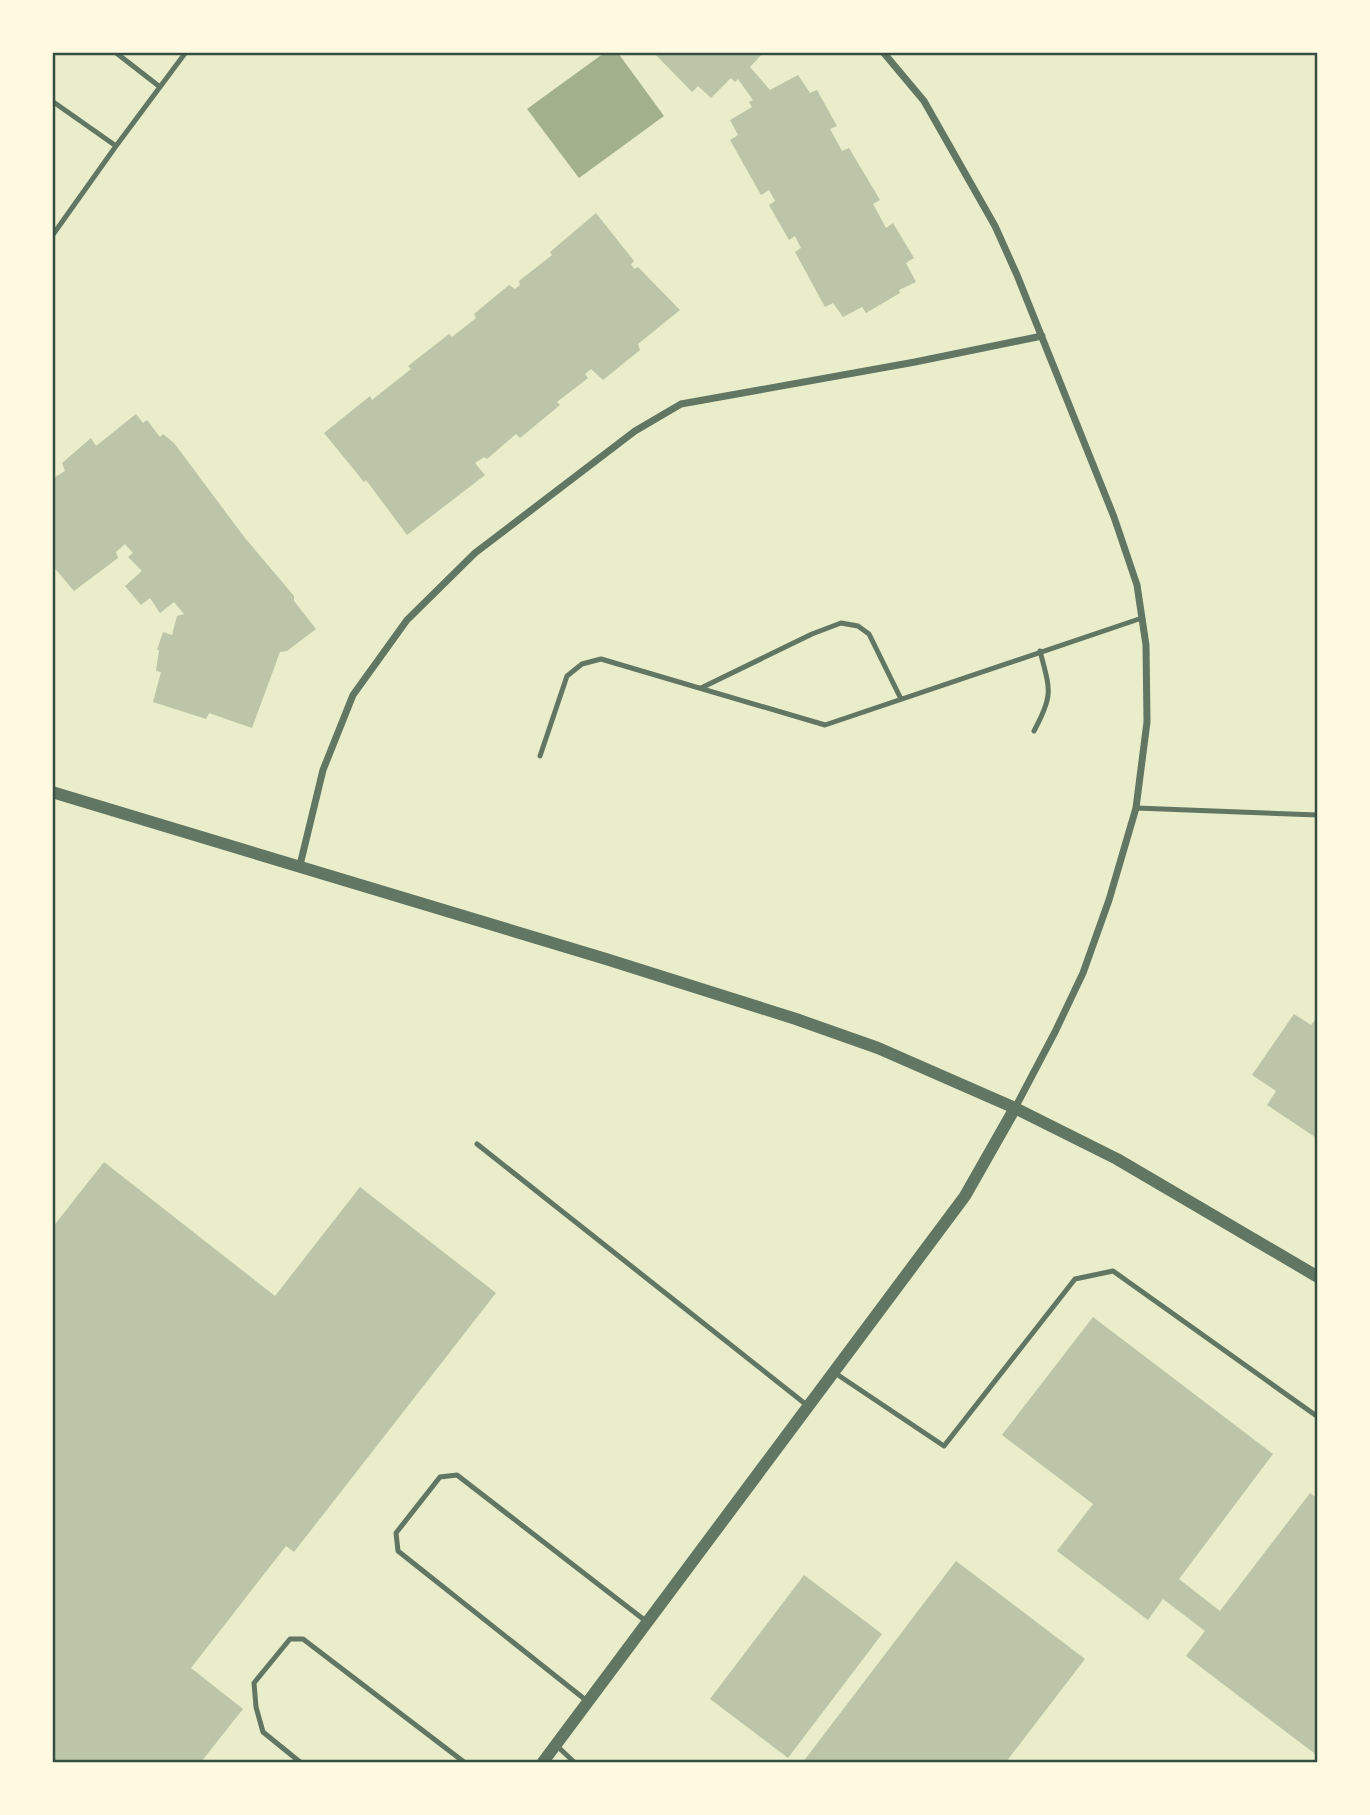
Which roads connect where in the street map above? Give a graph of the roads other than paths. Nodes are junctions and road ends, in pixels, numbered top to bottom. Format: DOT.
graph roads {
  1 [pos="115,52"];
  2 [pos="186,52"];
  3 [pos="883,52"];
  4 [pos="160,87"];
  5 [pos="52,101"];
  6 [pos="116,146"];
  7 [pos="52,236"];
  8 [pos="1042,336"];
  9 [pos="1142,618"];
  10 [pos="1040,651"];
  11 [pos="701,688"];
  12 [pos="901,699"];
  13 [pos="1034,731"];
  14 [pos="540,757"];
  15 [pos="52,792"];
  16 [pos="1136,808"];
  17 [pos="1318,815"];
  18 [pos="300,865"];
  19 [pos="1015,1108"];
  20 [pos="477,1144"];
  21 [pos="1318,1277"];
  22 [pos="833,1372"];
  23 [pos="808,1406"];
  24 [pos="1318,1417"];
  25 [pos="648,1622"];
  26 [pos="588,1702"];
  27 [pos="556,1745"];
  28 [pos="300,1762"];
  29 [pos="464,1762"];
  30 [pos="542,1762"];
  31 [pos="574,1762"];
  1 -- 4 [label="lane"];
  2 -- 4 [label="lane"];
  3 -- 8 [label="street"];
  4 -- 6 [label="lane"];
  5 -- 6 [label="lane"];
  6 -- 7 [label="lane"];
  8 -- 9 [label="street"];
  8 -- 18 [label="street"];
  9 -- 10 [label="lane"];
  9 -- 16 [label="street"];
  10 -- 12 [label="lane"];
  10 -- 13 [label="lane"];
  11 -- 12 [label="lane"];
  11 -- 12 [label="lane"];
  11 -- 14 [label="lane"];
  15 -- 18 [label="street"];
  16 -- 17 [label="lane"];
  16 -- 19 [label="street"];
  18 -- 19 [label="street"];
  19 -- 21 [label="street"];
  19 -- 22 [label="street"];
  20 -- 23 [label="lane"];
  22 -- 23 [label="street"];
  22 -- 24 [label="lane"];
  23 -- 25 [label="street"];
  25 -- 26 [label="street"];
  25 -- 26 [label="lane"];
  26 -- 27 [label="street"];
  27 -- 30 [label="street"];
  27 -- 31 [label="lane"];
  28 -- 29 [label="lane"];
}
